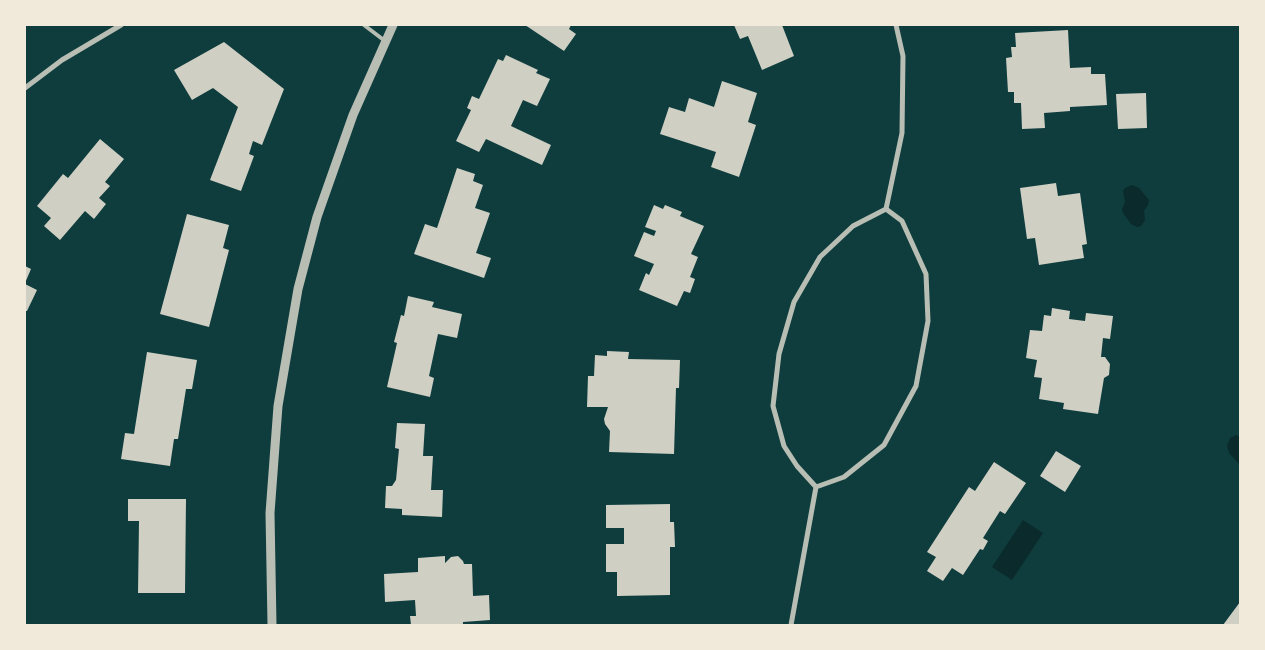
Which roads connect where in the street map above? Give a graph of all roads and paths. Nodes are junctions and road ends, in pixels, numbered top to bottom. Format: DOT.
graph roads {
  1 [pos="121,25"];
  2 [pos="364,25"];
  3 [pos="393,25"];
  4 [pos="896,25"];
  5 [pos="385,41"];
  6 [pos="25,88"];
  7 [pos="886,209"];
  8 [pos="816,487"];
  9 [pos="272,625"];
  10 [pos="791,625"];
  1 -- 6 [label="street"];
  2 -- 5 [label="lane"];
  3 -- 5 [label="street"];
  4 -- 7 [label="street"];
  5 -- 9 [label="street"];
  7 -- 8 [label="street"];
  7 -- 8 [label="street"];
  8 -- 10 [label="street"];
}
